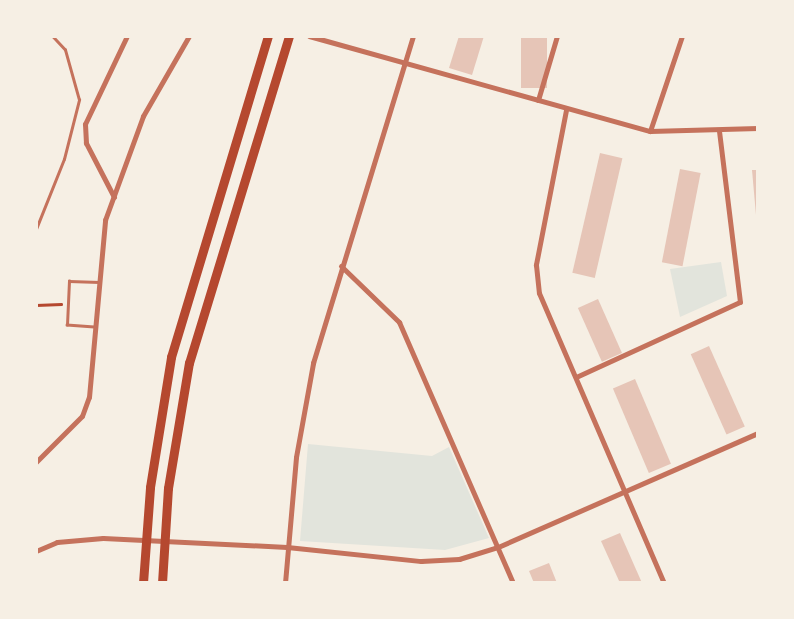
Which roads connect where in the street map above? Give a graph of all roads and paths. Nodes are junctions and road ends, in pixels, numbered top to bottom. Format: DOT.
graph roads {
  1 [pos="52,36"];
  2 [pos="127,36"];
  3 [pos="189,36"];
  4 [pos="268,36"];
  5 [pos="289,36"];
  6 [pos="309,36"];
  7 [pos="413,36"];
  8 [pos="557,36"];
  9 [pos="682,36"];
  10 [pos="405,62"];
  11 [pos="538,100"];
  12 [pos="566,110"];
  13 [pos="758,128"];
  14 [pos="650,131"];
  15 [pos="719,131"];
  16 [pos="114,197"];
  17 [pos="36,229"];
  18 [pos="341,266"];
  19 [pos="100,282"];
  20 [pos="68,303"];
  21 [pos="36,305"];
  22 [pos="96,327"];
  23 [pos="576,377"];
  24 [pos="758,434"];
  25 [pos="36,462"];
  26 [pos="627,490"];
  27 [pos="144,541"];
  28 [pos="163,541"];
  29 [pos="287,547"];
  30 [pos="498,547"];
  31 [pos="36,551"];
  32 [pos="143,583"];
  33 [pos="162,583"];
  34 [pos="285,583"];
  35 [pos="514,583"];
  36 [pos="664,583"];
  1 -- 17 [label="lane"];
  2 -- 16 [label="street"];
  3 -- 16 [label="street"];
  4 -- 27 [label="main road"];
  5 -- 28 [label="main road"];
  6 -- 10 [label="street"];
  7 -- 10 [label="street"];
  8 -- 11 [label="street"];
  9 -- 14 [label="street"];
  10 -- 11 [label="street"];
  10 -- 18 [label="street"];
  11 -- 12 [label="street"];
  12 -- 14 [label="street"];
  12 -- 23 [label="street"];
  13 -- 15 [label="street"];
  14 -- 15 [label="street"];
  15 -- 23 [label="street"];
  16 -- 19 [label="street"];
  18 -- 29 [label="street"];
  18 -- 30 [label="street"];
  19 -- 20 [label="lane"];
  19 -- 22 [label="street"];
  20 -- 21 [label="path"];
  20 -- 22 [label="lane"];
  22 -- 25 [label="street"];
  23 -- 26 [label="street"];
  24 -- 26 [label="street"];
  26 -- 30 [label="street"];
  26 -- 36 [label="street"];
  27 -- 28 [label="street"];
  27 -- 31 [label="street"];
  27 -- 32 [label="main road"];
  28 -- 29 [label="street"];
  28 -- 33 [label="main road"];
  29 -- 30 [label="street"];
  29 -- 34 [label="street"];
  30 -- 35 [label="street"];
}
